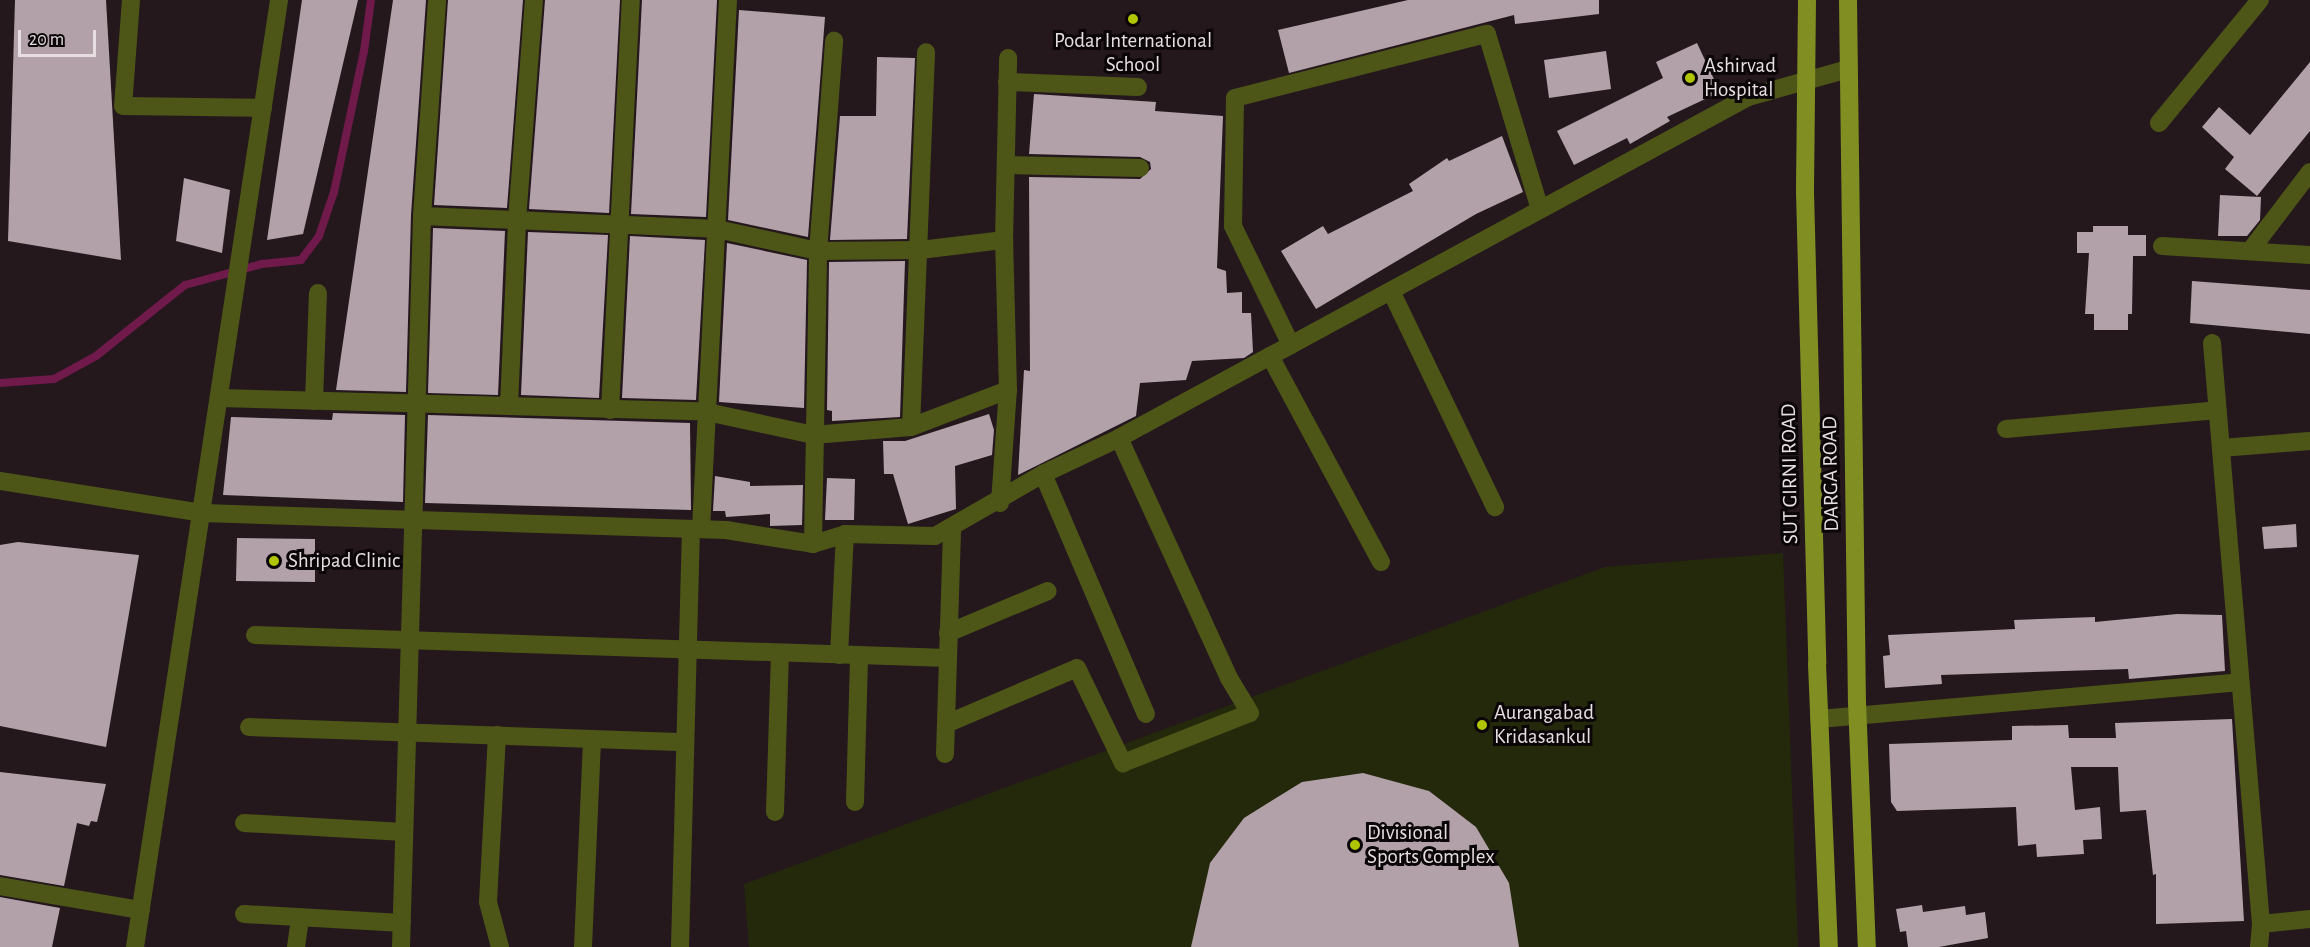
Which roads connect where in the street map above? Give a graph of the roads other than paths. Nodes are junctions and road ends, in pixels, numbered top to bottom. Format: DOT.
graph roads {
  1 [pos="131,0"];
  2 [pos="279,0"];
  3 [pos="437,0"];
  4 [pos="534,0"];
  5 [pos="631,0"];
  6 [pos="728,0"];
  7 [pos="1807,0"];
  8 [pos="1848,0"];
  9 [pos="2260,0"];
  10 [pos="834,41"];
  11 [pos="926,52"];
  12 [pos="1008,58"];
  13 [pos="1848,69"];
  14 [pos="1806,81"];
  15 [pos="1007,82"];
  16 [pos="1138,87"];
  17 [pos="263,108"];
  18 [pos="2159,123"];
  19 [pos="1006,165"];
  20 [pos="1140,168"];
  21 [pos="2310,172"];
  22 [pos="1540,209"];
  23 [pos="422,216"];
  24 [pos="517,220"];
  25 [pos="619,224"];
  26 [pos="717,229"];
  27 [pos="1005,240"];
  28 [pos="2162,246"];
  29 [pos="818,250"];
  30 [pos="920,250"];
  31 [pos="2250,251"];
  32 [pos="2310,255"];
  33 [pos="1391,291"];
  34 [pos="318,293"];
  35 [pos="2212,344"];
  36 [pos="1291,345"];
  37 [pos="1270,356"];
  38 [pos="1008,390"];
  39 [pos="219,398"];
  40 [pos="314,401"];
  41 [pos="415,404"];
  42 [pos="509,406"];
  43 [pos="610,410"];
  44 [pos="2217,410"];
  45 [pos="707,412"];
  46 [pos="911,427"];
  47 [pos="2006,429"];
  48 [pos="813,435"];
  49 [pos="1119,438"];
  50 [pos="2310,441"];
  51 [pos="2221,448"];
  52 [pos="1044,474"];
  53 [pos="0,481"];
  54 [pos="1000,503"];
  55 [pos="1495,507"];
  56 [pos="202,513"];
  57 [pos="411,520"];
  58 [pos="952,528"];
  59 [pos="696,529"];
  60 [pos="845,534"];
  61 [pos="813,544"];
  62 [pos="1381,562"];
  63 [pos="1048,591"];
  64 [pos="948,633"];
  65 [pos="255,635"];
  66 [pos="409,642"];
  67 [pos="687,651"];
  68 [pos="780,653"];
  69 [pos="839,656"];
  70 [pos="859,656"];
  71 [pos="948,658"];
  72 [pos="2240,682"];
  73 [pos="1146,714"];
  74 [pos="1857,716"];
  75 [pos="1819,719"];
  76 [pos="946,724"];
  77 [pos="249,727"];
  78 [pos="407,731"];
  79 [pos="497,735"];
  80 [pos="592,739"];
  81 [pos="685,742"];
  82 [pos="945,754"];
  83 [pos="855,802"];
  84 [pos="775,812"];
  85 [pos="244,823"];
  86 [pos="404,831"];
  87 [pos="0,886"];
  88 [pos="141,910"];
  89 [pos="244,914"];
  90 [pos="300,917"];
  91 [pos="2310,919"];
  92 [pos="402,923"];
  93 [pos="2261,924"];
  94 [pos="135,947"];
  95 [pos="296,947"];
  96 [pos="401,947"];
  97 [pos="500,947"];
  98 [pos="583,947"];
  99 [pos="680,947"];
  100 [pos="1829,947"];
  101 [pos="1867,947"];
  102 [pos="2259,947"];
  1 -- 17 [label="street"];
  2 -- 17 [label="street"];
  3 -- 23 [label="street"];
  4 -- 24 [label="street"];
  5 -- 25 [label="street"];
  6 -- 26 [label="street"];
  7 -- 14 [label="main road, SUT GIRNI ROAD"];
  8 -- 13 [label="main road, DARGA ROAD"];
  9 -- 18 [label="street"];
  10 -- 29 [label="street"];
  11 -- 30 [label="street"];
  12 -- 15 [label="street"];
  13 -- 14 [label="street"];
  13 -- 74 [label="main road, DARGA ROAD"];
  14 -- 22 [label="street"];
  14 -- 75 [label="main road, SUT GIRNI ROAD"];
  15 -- 16 [label="street"];
  15 -- 19 [label="street"];
  17 -- 39 [label="street"];
  19 -- 20 [label="street"];
  19 -- 27 [label="street"];
  21 -- 31 [label="street"];
  22 -- 33 [label="street"];
  22 -- 36 [label="street"];
  23 -- 24 [label="street"];
  23 -- 41 [label="street"];
  24 -- 25 [label="street"];
  24 -- 42 [label="street"];
  25 -- 26 [label="street"];
  25 -- 43 [label="street"];
  26 -- 29 [label="street"];
  26 -- 45 [label="street"];
  27 -- 30 [label="street"];
  27 -- 38 [label="street"];
  28 -- 31 [label="street"];
  29 -- 30 [label="street"];
  29 -- 48 [label="street"];
  30 -- 46 [label="street"];
  31 -- 32 [label="street"];
  33 -- 36 [label="street"];
  33 -- 55 [label="street"];
  34 -- 40 [label="street"];
  35 -- 44 [label="street"];
  36 -- 37 [label="street"];
  37 -- 49 [label="street"];
  37 -- 62 [label="street"];
  38 -- 46 [label="street"];
  38 -- 54 [label="street"];
  39 -- 40 [label="street"];
  39 -- 56 [label="street"];
  40 -- 41 [label="street"];
  41 -- 42 [label="street"];
  41 -- 57 [label="street"];
  42 -- 43 [label="street"];
  43 -- 45 [label="street"];
  44 -- 47 [label="street"];
  44 -- 51 [label="street"];
  45 -- 48 [label="street"];
  45 -- 59 [label="street"];
  46 -- 48 [label="street"];
  48 -- 61 [label="street"];
  49 -- 52 [label="street"];
  49 -- 76 [label="street"];
  50 -- 51 [label="street"];
  51 -- 72 [label="street"];
  52 -- 54 [label="street"];
  52 -- 73 [label="street"];
  53 -- 56 [label="street"];
  54 -- 58 [label="street"];
  56 -- 57 [label="street"];
  56 -- 88 [label="street"];
  57 -- 59 [label="street"];
  57 -- 66 [label="street"];
  58 -- 60 [label="street"];
  58 -- 64 [label="street"];
  59 -- 61 [label="street"];
  59 -- 67 [label="street"];
  60 -- 61 [label="street"];
  60 -- 69 [label="street"];
  63 -- 64 [label="street"];
  64 -- 71 [label="street"];
  65 -- 66 [label="street"];
  66 -- 67 [label="street"];
  66 -- 78 [label="street"];
  67 -- 68 [label="street"];
  67 -- 81 [label="street"];
  68 -- 69 [label="street"];
  68 -- 84 [label="street"];
  69 -- 70 [label="street"];
  70 -- 71 [label="street"];
  70 -- 83 [label="street"];
  71 -- 76 [label="street"];
  72 -- 74 [label="street"];
  72 -- 93 [label="street"];
  74 -- 75 [label="street"];
  74 -- 101 [label="main road, DARGA ROAD"];
  75 -- 100 [label="main road, SUT GIRNI ROAD"];
  76 -- 82 [label="street"];
  77 -- 78 [label="street"];
  78 -- 79 [label="street"];
  78 -- 86 [label="street"];
  79 -- 80 [label="street"];
  79 -- 97 [label="street"];
  80 -- 81 [label="street"];
  80 -- 98 [label="street"];
  81 -- 99 [label="street"];
  85 -- 86 [label="street"];
  86 -- 92 [label="street"];
  87 -- 88 [label="street"];
  88 -- 94 [label="street"];
  89 -- 90 [label="street"];
  90 -- 92 [label="street"];
  90 -- 95 [label="street"];
  91 -- 93 [label="street"];
  92 -- 96 [label="street"];
  93 -- 102 [label="street"];
}
